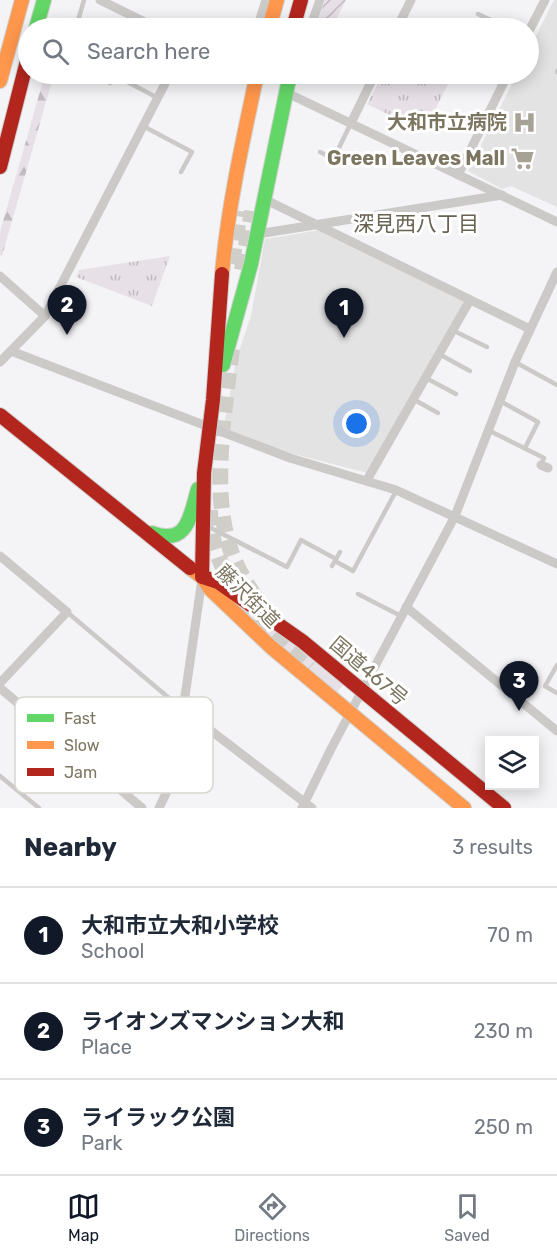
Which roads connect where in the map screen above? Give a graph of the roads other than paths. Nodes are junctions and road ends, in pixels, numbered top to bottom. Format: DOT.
graph roads {
  1 [pos="22,0"];
  2 [pos="44,0"];
  3 [pos="84,0"];
  4 [pos="100,0"];
  5 [pos="266,0"];
  6 [pos="277,0"];
  7 [pos="286,0"];
  8 [pos="301,0"];
  9 [pos="310,0"];
  10 [pos="320,0"];
  11 [pos="411,0"];
  12 [pos="545,0"];
  13 [pos="478,14"];
  14 [pos="39,18"];
  15 [pos="79,18"];
  16 [pos="136,18"];
  17 [pos="261,18"];
  18 [pos="272,18"];
  19 [pos="282,18"];
  20 [pos="296,18"];
  21 [pos="305,18"];
  22 [pos="314,18"];
  23 [pos="402,18"];
  24 [pos="487,18"];
  25 [pos="536,18"];
  26 [pos="0,81"];
  27 [pos="21,84"];
  28 [pos="132,84"];
  29 [pos="165,84"];
  30 [pos="255,84"];
  31 [pos="256,84"];
  32 [pos="278,84"];
  33 [pos="287,84"];
  34 [pos="370,84"];
  35 [pos="503,84"];
  36 [pos="285,92"];
  37 [pos="158,98"];
  38 [pos="351,123"];
  39 [pos="143,126"];
  40 [pos="320,152"];
  41 [pos="334,158"];
  42 [pos="347,165"];
  43 [pos="0,167"];
  44 [pos="181,172"];
  45 [pos="458,175"];
  46 [pos="502,195"];
  47 [pos="264,199"];
  48 [pos="557,222"];
  49 [pos="317,225"];
  50 [pos="264,233"];
  51 [pos="224,251"];
  52 [pos="254,251"];
  53 [pos="557,272"];
  54 [pos="0,276"];
  55 [pos="221,280"];
  56 [pos="246,286"];
  57 [pos="470,300"];
  58 [pos="45,316"];
  59 [pos="530,329"];
  60 [pos="453,330"];
  61 [pos="487,347"];
  62 [pos="11,351"];
  63 [pos="439,354"];
  64 [pos="0,362"];
  65 [pos="515,362"];
  66 [pos="470,370"];
  67 [pos="426,378"];
  68 [pos="557,385"];
  69 [pos="456,394"];
  70 [pos="413,399"];
  71 [pos="213,400"];
  72 [pos="500,401"];
  73 [pos="438,413"];
  74 [pos="0,415"];
  75 [pos="209,428"];
  76 [pos="488,430"];
  77 [pos="525,448"];
  78 [pos="543,467"];
  79 [pos="204,473"];
  80 [pos="367,480"];
  81 [pos="396,490"];
  82 [pos="116,509"];
  83 [pos="455,516"];
  84 [pos="202,523"];
  85 [pos="340,552"];
  86 [pos="0,556"];
  87 [pos="335,562"];
  88 [pos="557,564"];
  89 [pos="202,577"];
  90 [pos="358,594"];
  91 [pos="67,612"];
  92 [pos="404,612"];
  93 [pos="557,665"];
  94 [pos="0,683"];
  95 [pos="0,688"];
  96 [pos="362,691"];
  97 [pos="557,693"];
  98 [pos="168,697"];
  99 [pos="186,697"];
  100 [pos="15,701"];
  101 [pos="350,714"];
  102 [pos="556,726"];
  103 [pos="213,733"];
  104 [pos="0,776"];
  105 [pos="15,788"];
  106 [pos="21,793"];
  107 [pos="124,793"];
  108 [pos="166,793"];
  109 [pos="306,806"];
  110 [pos="39,808"];
  111 [pos="142,808"];
  112 [pos="159,808"];
  113 [pos="464,808"];
  114 [pos="504,808"];
  1 -- 26 [label="highway"];
  2 -- 14 [label="highway"];
  3 -- 15 [label="lane"];
  4 -- 16 [label="street"];
  5 -- 17 [label="street"];
  6 -- 18 [label="highway"];
  7 -- 19 [label="highway"];
  8 -- 20 [label="highway"];
  9 -- 21 [label="highway"];
  10 -- 22 [label="street"];
  11 -- 23 [label="street"];
  12 -- 25 [label="street"];
  13 -- 24 [label="lane"];
  27 -- 43 [label="highway"];
  28 -- 37 [label="lane"];
  29 -- 37 [label="street"];
  30 -- 51 [label="highway"];
  31 -- 32 [label="highway"];
  33 -- 36 [label="highway"];
  34 -- 38 [label="street"];
  35 -- 45 [label="street"];
  36 -- 38 [label="street"];
  36 -- 47 [label="highway"];
  37 -- 39 [label="street"];
  38 -- 41 [label="lane"];
  38 -- 45 [label="street"];
  39 -- 44 [label="lane"];
  39 -- 58 [label="street"];
  40 -- 41 [label="lane"];
  41 -- 42 [label="lane"];
  45 -- 46 [label="street"];
  46 -- 48 [label="street"];
  46 -- 49 [label="street"];
  47 -- 49 [label="street"];
  47 -- 52 [label="highway"];
  49 -- 50 [label="street"];
  49 -- 57 [label="street"];
  51 -- 52 [label="highway"];
  51 -- 55 [label="highway"];
  52 -- 56 [label="highway"];
  53 -- 59 [label="street"];
  54 -- 58 [label="street"];
  55 -- 56 [label="highway"];
  55 -- 71 [label="highway"];
  56 -- 71 [label="highway"];
  57 -- 59 [label="street"];
  57 -- 60 [label="street"];
  58 -- 62 [label="street"];
  59 -- 65 [label="street"];
  60 -- 61 [label="lane"];
  60 -- 63 [label="street"];
  62 -- 64 [label="street"];
  62 -- 75 [label="street"];
  63 -- 66 [label="lane"];
  63 -- 67 [label="street"];
  65 -- 68 [label="lane"];
  65 -- 72 [label="street"];
  67 -- 69 [label="lane"];
  67 -- 70 [label="street"];
  70 -- 73 [label="lane"];
  70 -- 80 [label="street"];
  71 -- 75 [label="highway"];
  72 -- 76 [label="street"];
  72 -- 77 [label="lane"];
  74 -- 82 [label="highway, 藤沢街道"];
  75 -- 79 [label="highway"];
  75 -- 80 [label="street"];
  76 -- 77 [label="lane"];
  76 -- 83 [label="street"];
  77 -- 78 [label="lane"];
  79 -- 82 [label="highway"];
  79 -- 84 [label="highway"];
  80 -- 81 [label="street"];
  81 -- 83 [label="street"];
  81 -- 87 [label="lane"];
  82 -- 89 [label="highway, 藤沢街道"];
  83 -- 88 [label="street"];
  83 -- 92 [label="street"];
  84 -- 87 [label="lane"];
  84 -- 89 [label="highway"];
  85 -- 87 [label="lane"];
  86 -- 91 [label="street"];
  89 -- 96 [label="highway, 国道467号"];
  89 -- 99 [label="street"];
  89 -- 101 [label="highway, 藤沢街道"];
  90 -- 92 [label="lane"];
  91 -- 94 [label="street"];
  91 -- 98 [label="lane"];
  92 -- 96 [label="street"];
  92 -- 102 [label="street"];
  93 -- 97 [label="lane"];
  95 -- 100 [label="street"];
  96 -- 101 [label="street"];
  96 -- 114 [label="highway, 国道467号"];
  101 -- 109 [label="street"];
  101 -- 113 [label="highway, 藤沢街道"];
  103 -- 109 [label="street"];
  104 -- 105 [label="lane"];
  106 -- 110 [label="lane"];
  107 -- 111 [label="street"];
  108 -- 112 [label="street"];
}
